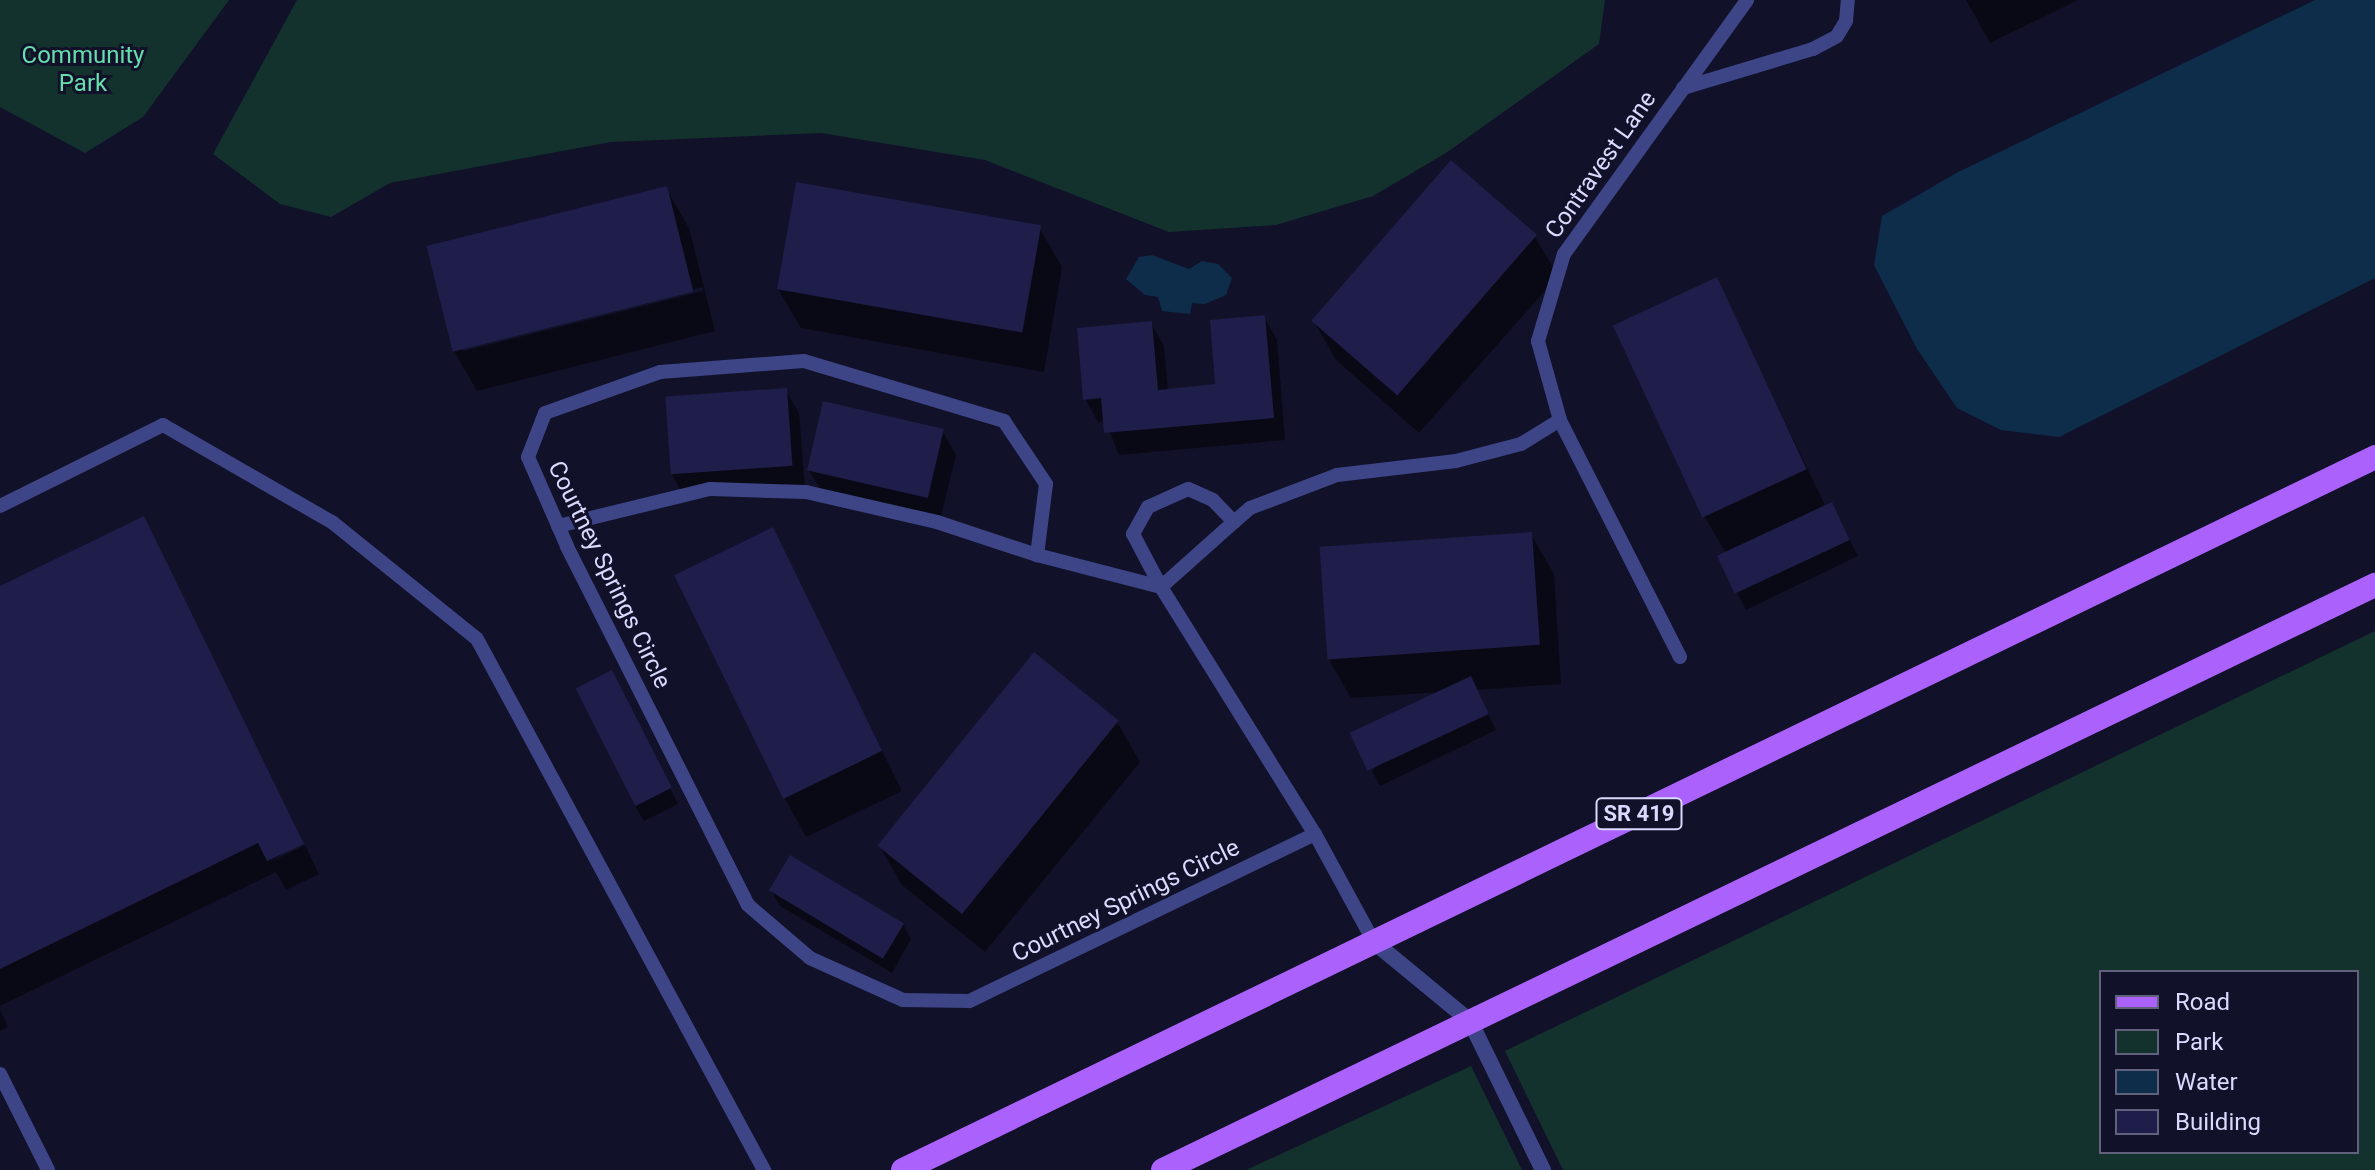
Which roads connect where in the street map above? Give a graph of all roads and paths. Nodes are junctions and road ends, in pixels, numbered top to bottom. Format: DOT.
graph roads {
  1 [pos="1747,0"];
  2 [pos="1848,0"];
  3 [pos="1683,88"];
  4 [pos="1560,420"];
  5 [pos="2375,457"];
  6 [pos="0,506"];
  7 [pos="1234,522"];
  8 [pos="558,526"];
  9 [pos="1037,555"];
  10 [pos="2375,585"];
  11 [pos="1161,587"];
  12 [pos="1680,657"];
  13 [pos="1315,834"];
  14 [pos="1374,942"];
  15 [pos="1470,1021"];
  16 [pos="0,1074"];
  17 [pos="48,1170"];
  18 [pos="764,1170"];
  19 [pos="903,1170"];
  20 [pos="1163,1170"];
  21 [pos="1543,1170"];
  1 -- 3 [label="lane, Contravest Lane"];
  2 -- 3 [label="lane"];
  3 -- 4 [label="lane, Contravest Lane"];
  4 -- 7 [label="lane"];
  4 -- 12 [label="lane, Contravest Lane"];
  5 -- 14 [label="main road, SR 419"];
  6 -- 18 [label="lane"];
  7 -- 11 [label="lane"];
  7 -- 11 [label="lane"];
  8 -- 9 [label="lane"];
  8 -- 9 [label="lane, Courtney Springs Circle"];
  8 -- 13 [label="lane, Courtney Springs Circle"];
  9 -- 11 [label="lane"];
  10 -- 15 [label="main road"];
  11 -- 13 [label="lane"];
  13 -- 14 [label="lane"];
  14 -- 15 [label="street"];
  14 -- 19 [label="main road, SR 419"];
  15 -- 20 [label="main road"];
  15 -- 21 [label="street"];
  16 -- 17 [label="lane"];
}
